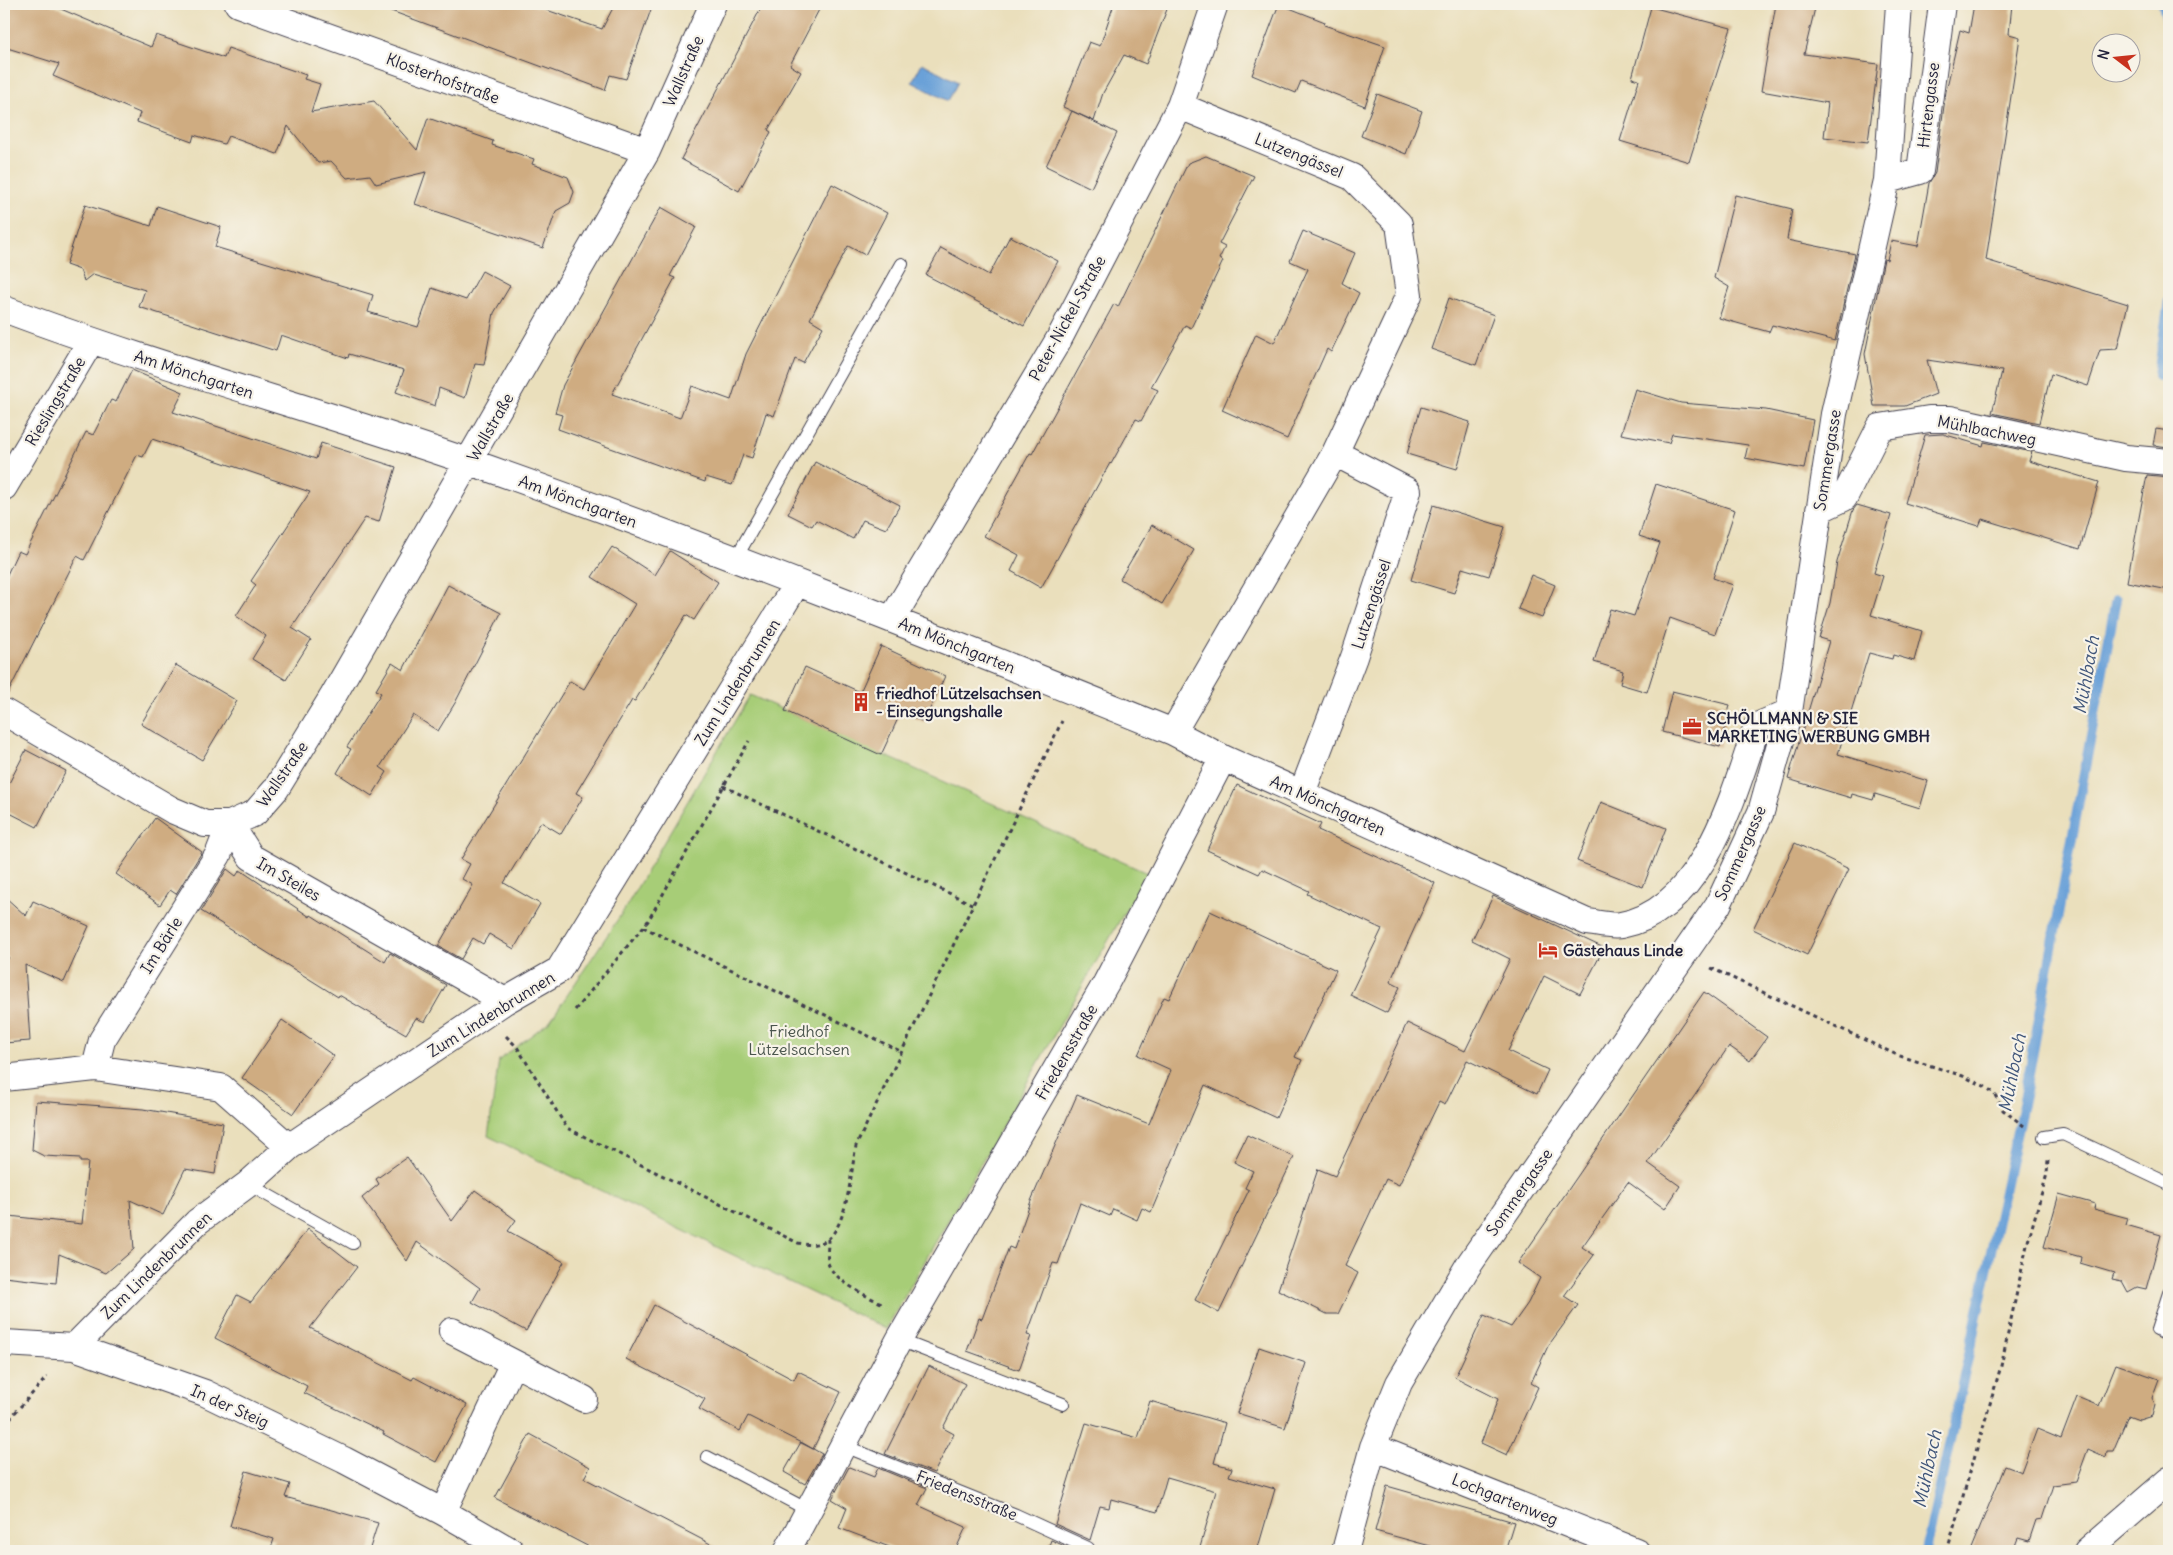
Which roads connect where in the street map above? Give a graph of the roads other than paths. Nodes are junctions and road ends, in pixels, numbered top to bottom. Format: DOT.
graph roads {
  1 [pos="238,4"];
  2 [pos="713,4"];
  3 [pos="1215,4"];
  4 [pos="1899,4"];
  5 [pos="1942,4"];
  6 [pos="1180,106"];
  7 [pos="647,152"];
  8 [pos="1887,180"];
  9 [pos="902,264"];
  10 [pos="4,309"];
  11 [pos="91,342"];
  12 [pos="1335,453"];
  13 [pos="470,462"];
  14 [pos="2169,462"];
  15 [pos="4,487"];
  16 [pos="1819,510"];
  17 [pos="736,558"];
  18 [pos="797,583"];
  19 [pos="892,619"];
  20 [pos="1790,712"];
  21 [pos="7,719"];
  22 [pos="1173,732"];
  23 [pos="1223,758"];
  24 [pos="1302,794"];
  25 [pos="230,824"];
  26 [pos="505,1001"];
  27 [pos="96,1068"];
  28 [pos="4,1078"];
  29 [pos="2044,1138"];
  30 [pos="289,1147"];
  31 [pos="248,1184"];
  32 [pos="2169,1184"];
  33 [pos="353,1243"];
  34 [pos="2169,1293"];
  35 [pos="452,1331"];
  36 [pos="2169,1336"];
  37 [pos="899,1340"];
  38 [pos="4,1343"];
  39 [pos="74,1347"];
  40 [pos="513,1363"];
  41 [pos="584,1399"];
  42 [pos="1063,1404"];
  43 [pos="842,1445"];
  44 [pos="1373,1447"];
  45 [pos="707,1457"];
  46 [pos="2169,1480"];
  47 [pos="808,1510"];
  48 [pos="444,1512"];
  49 [pos="511,1551"];
  50 [pos="787,1551"];
  51 [pos="1089,1551"];
  52 [pos="1345,1551"];
  53 [pos="1636,1551"];
  54 [pos="2087,1551"];
  1 -- 7 [label="street, Klosterhofstraße"];
  2 -- 7 [label="street, Wallstraße"];
  3 -- 6 [label="street, Peter-Nickel-Straße"];
  4 -- 8 [label="street, Sommergasse"];
  5 -- 8 [label="street, Hirtengasse"];
  6 -- 12 [label="street, Lutzengässel"];
  6 -- 19 [label="street, Peter-Nickel-Straße"];
  7 -- 13 [label="street, Wallstraße"];
  8 -- 16 [label="street, Sommergasse"];
  9 -- 17 [label="lane"];
  10 -- 11 [label="street, Am Mönchgarten"];
  11 -- 13 [label="street, Am Mönchgarten"];
  11 -- 15 [label="street, Rieslingstraße"];
  12 -- 22 [label="street, Lutzengässel"];
  12 -- 24 [label="street, Lutzengässel"];
  13 -- 17 [label="street, Am Mönchgarten"];
  13 -- 25 [label="street, Wallstraße"];
  14 -- 16 [label="street, Mühlbachweg"];
  16 -- 20 [label="street, Sommergasse"];
  17 -- 18 [label="street, Am Mönchgarten"];
  18 -- 19 [label="street, Am Mönchgarten"];
  18 -- 26 [label="street, Zum Lindenbrunnen"];
  19 -- 22 [label="street, Am Mönchgarten"];
  20 -- 24 [label="street, Am Mönchgarten"];
  20 -- 44 [label="street, Sommergasse"];
  21 -- 25 [label="street"];
  22 -- 23 [label="street, Am Mönchgarten"];
  23 -- 24 [label="street, Am Mönchgarten"];
  23 -- 37 [label="street, Friedensstraße"];
  25 -- 26 [label="street, Im Steiles"];
  25 -- 27 [label="street, Im Bärle"];
  26 -- 30 [label="street, Zum Lindenbrunnen"];
  27 -- 28 [label="street"];
  27 -- 30 [label="street"];
  29 -- 32 [label="lane"];
  30 -- 31 [label="street, Zum Lindenbrunnen"];
  31 -- 33 [label="lane"];
  31 -- 39 [label="street, Zum Lindenbrunnen"];
  34 -- 36 [label="lane"];
  35 -- 40 [label="street"];
  37 -- 42 [label="lane"];
  37 -- 43 [label="street, Friedensstraße"];
  38 -- 39 [label="street, In der Steig"];
  39 -- 48 [label="street, In der Steig"];
  40 -- 41 [label="street"];
  40 -- 48 [label="street"];
  43 -- 47 [label="street, Friedensstraße"];
  43 -- 51 [label="lane, Friedensstraße"];
  44 -- 52 [label="street, Sommergasse"];
  44 -- 53 [label="street, Lochgartenweg"];
  45 -- 47 [label="lane"];
  46 -- 54 [label="street"];
  47 -- 50 [label="street, Friedensstraße"];
  48 -- 49 [label="street, In der Steig"];
}
